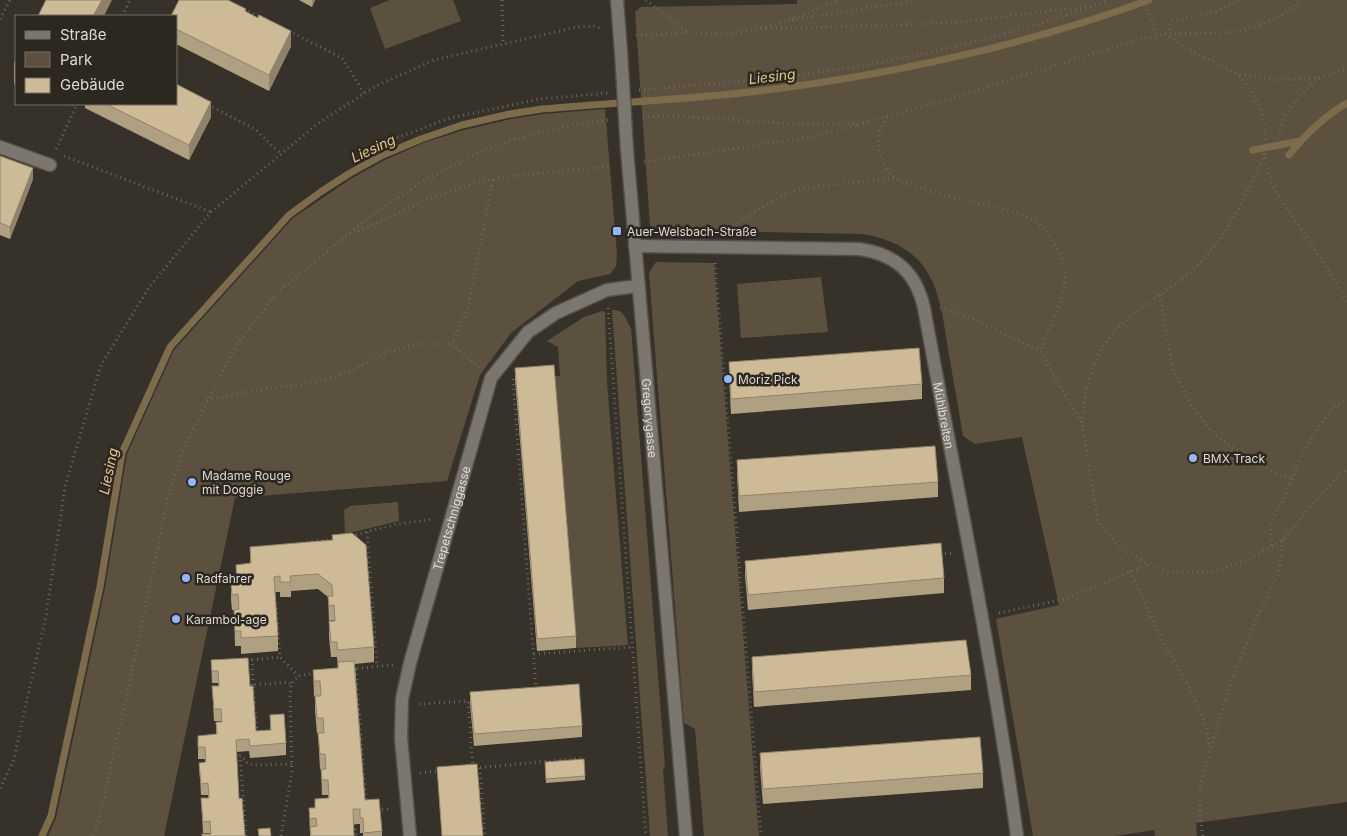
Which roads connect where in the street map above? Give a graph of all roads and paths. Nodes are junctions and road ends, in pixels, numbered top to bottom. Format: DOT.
graph roads {
  1 [pos="10,0"];
  2 [pos="130,0"];
  3 [pos="502,0"];
  4 [pos="617,0"];
  5 [pos="646,0"];
  6 [pos="841,0"];
  7 [pos="917,0"];
  8 [pos="1108,0"];
  9 [pos="1144,0"];
  10 [pos="1239,0"];
  11 [pos="1301,0"];
  12 [pos="1092,6"];
  13 [pos="242,8"];
  14 [pos="122,15"];
  15 [pos="259,16"];
  16 [pos="0,19"];
  17 [pos="267,20"];
  18 [pos="784,22"];
  19 [pos="256,23"];
  20 [pos="284,29"];
  21 [pos="755,30"];
  22 [pos="689,32"];
  23 [pos="620,34"];
  24 [pos="1166,34"];
  25 [pos="1157,36"];
  26 [pos="503,43"];
  27 [pos="1347,69"];
  28 [pos="1237,74"];
  29 [pos="1319,78"];
  30 [pos="637,90"];
  31 [pos="618,92"];
  32 [pos="364,93"];
  33 [pos="202,102"];
  34 [pos="77,105"];
  35 [pos="888,116"];
  36 [pos="638,117"];
  37 [pos="613,119"];
  38 [pos="864,123"];
  39 [pos="383,143"];
  40 [pos="0,146"];
  41 [pos="54,152"];
  42 [pos="1264,153"];
  43 [pos="281,154"];
  44 [pos="50,165"];
  45 [pos="628,165"];
  46 [pos="895,178"];
  47 [pos="493,179"];
  48 [pos="210,212"];
  49 [pos="345,236"];
  50 [pos="635,246"];
  51 [pos="714,247"];
  52 [pos="732,247"];
  53 [pos="638,286"];
  54 [pos="607,290"];
  55 [pos="1160,295"];
  56 [pos="1347,302"];
  57 [pos="924,308"];
  58 [pos="452,344"];
  59 [pos="1040,351"];
  60 [pos="511,355"];
  61 [pos="491,378"];
  62 [pos="1347,398"];
  63 [pos="207,400"];
  64 [pos="1082,423"];
  65 [pos="1347,469"];
  66 [pos="1292,477"];
  67 [pos="452,516"];
  68 [pos="367,532"];
  69 [pos="350,536"];
  70 [pos="342,538"];
  71 [pos="1283,540"];
  72 [pos="276,545"];
  73 [pos="1272,545"];
  74 [pos="969,552"];
  75 [pos="939,554"];
  76 [pos="1147,564"];
  77 [pos="1130,571"];
  78 [pos="276,603"];
  79 [pos="981,616"];
  80 [pos="633,646"];
  81 [pos="534,654"];
  82 [pos="280,657"];
  83 [pos="410,663"];
  84 [pos="377,666"];
  85 [pos="356,669"];
  86 [pos="348,670"];
  87 [pos="323,673"];
  88 [pos="298,676"];
  89 [pos="291,684"];
  90 [pos="253,685"];
  91 [pos="537,696"];
  92 [pos="478,700"];
  93 [pos="468,701"];
  94 [pos="402,706"];
  95 [pos="257,742"];
  96 [pos="1210,750"];
  97 [pos="238,751"];
  98 [pos="240,756"];
  99 [pos="582,758"];
  100 [pos="292,764"];
  101 [pos="473,768"];
  102 [pos="480,768"];
  103 [pos="463,769"];
  104 [pos="444,771"];
  105 [pos="404,775"];
  106 [pos="0,788"];
  107 [pos="407,807"];
  108 [pos="367,810"];
  109 [pos="375,810"];
  110 [pos="355,824"];
  111 [pos="93,836"];
  112 [pos="246,836"];
  113 [pos="281,836"];
  114 [pos="356,836"];
  115 [pos="410,836"];
  116 [pos="485,836"];
  117 [pos="646,836"];
  118 [pos="686,836"];
  119 [pos="762,836"];
  120 [pos="1017,836"];
  121 [pos="1203,836"];
  1 -- 16 [label="path"];
  2 -- 14 [label="path"];
  3 -- 26 [label="path"];
  4 -- 23 [label="street, Gregorygasse"];
  5 -- 22 [label="path"];
  6 -- 18 [label="path"];
  7 -- 18 [label="path"];
  8 -- 12 [label="path"];
  9 -- 25 [label="path"];
  10 -- 24 [label="path"];
  11 -- 24 [label="path"];
  12 -- 21 [label="path"];
  12 -- 30 [label="path"];
  13 -- 15 [label="path"];
  15 -- 17 [label="path"];
  15 -- 19 [label="path"];
  18 -- 21 [label="path"];
  20 -- 32 [label="path"];
  21 -- 22 [label="path"];
  22 -- 23 [label="path"];
  23 -- 26 [label="path"];
  23 -- 45 [label="street, Gregorygasse, bridge"];
  24 -- 25 [label="path"];
  24 -- 28 [label="path"];
  25 -- 35 [label="path"];
  26 -- 32 [label="path"];
  27 -- 29 [label="path"];
  28 -- 29 [label="path"];
  28 -- 42 [label="path"];
  29 -- 42 [label="path"];
  31 -- 39 [label="path"];
  32 -- 43 [label="path"];
  33 -- 43 [label="path"];
  34 -- 41 [label="path"];
  35 -- 38 [label="path"];
  35 -- 46 [label="path"];
  36 -- 38 [label="path"];
  37 -- 49 [label="path"];
  38 -- 45 [label="path"];
  40 -- 44 [label="street"];
  41 -- 44 [label="path"];
  41 -- 48 [label="path"];
  42 -- 55 [label="path"];
  42 -- 56 [label="path"];
  43 -- 48 [label="path"];
  45 -- 47 [label="path"];
  45 -- 50 [label="street, Gregorygasse"];
  46 -- 52 [label="path"];
  46 -- 59 [label="path"];
  47 -- 49 [label="path"];
  47 -- 58 [label="path"];
  48 -- 106 [label="path"];
  49 -- 63 [label="path"];
  50 -- 51 [label="street, Mühlbreiten"];
  50 -- 53 [label="street, Gregorygasse"];
  51 -- 52 [label="street, Mühlbreiten"];
  51 -- 119 [label="path"];
  52 -- 57 [label="street, Mühlbreiten"];
  53 -- 54 [label="street, Trepetschniggasse"];
  53 -- 118 [label="street, Gregorygasse"];
  54 -- 60 [label="street, Trepetschniggasse"];
  54 -- 80 [label="path"];
  55 -- 64 [label="path"];
  55 -- 66 [label="path"];
  57 -- 59 [label="path"];
  57 -- 74 [label="street, Mühlbreiten"];
  58 -- 61 [label="path"];
  58 -- 63 [label="path"];
  59 -- 64 [label="path"];
  60 -- 61 [label="street, Trepetschniggasse"];
  60 -- 81 [label="path"];
  61 -- 67 [label="street, Trepetschniggasse"];
  62 -- 66 [label="path"];
  63 -- 111 [label="path"];
  64 -- 76 [label="path"];
  65 -- 71 [label="path"];
  66 -- 73 [label="path"];
  67 -- 68 [label="path"];
  67 -- 83 [label="street, Trepetschniggasse"];
  68 -- 69 [label="path"];
  68 -- 84 [label="path"];
  70 -- 72 [label="path"];
  71 -- 73 [label="path"];
  71 -- 96 [label="path"];
  73 -- 76 [label="path"];
  74 -- 75 [label="path"];
  74 -- 79 [label="street, Mühlbreiten"];
  76 -- 77 [label="path"];
  77 -- 79 [label="path"];
  77 -- 96 [label="path"];
  78 -- 82 [label="path"];
  79 -- 120 [label="street, Mühlbreiten"];
  80 -- 81 [label="path"];
  80 -- 117 [label="path"];
  81 -- 91 [label="path"];
  82 -- 88 [label="path"];
  82 -- 90 [label="path"];
  83 -- 84 [label="path"];
  83 -- 94 [label="street, Trepetschniggasse"];
  84 -- 85 [label="path"];
  85 -- 86 [label="path"];
  85 -- 108 [label="path"];
  87 -- 88 [label="path"];
  88 -- 89 [label="path"];
  89 -- 90 [label="path"];
  89 -- 100 [label="path"];
  90 -- 95 [label="path"];
  92 -- 93 [label="path"];
  93 -- 94 [label="path"];
  93 -- 101 [label="path"];
  94 -- 105 [label="street, Trepetschniggasse"];
  96 -- 121 [label="path"];
  97 -- 98 [label="path"];
  98 -- 100 [label="path"];
  98 -- 112 [label="path"];
  99 -- 102 [label="path"];
  100 -- 113 [label="path"];
  101 -- 102 [label="path"];
  101 -- 103 [label="path"];
  102 -- 116 [label="path"];
  104 -- 105 [label="path"];
  105 -- 107 [label="street, Trepetschniggasse"];
  107 -- 109 [label="path"];
  107 -- 115 [label="street, Trepetschniggasse"];
  110 -- 114 [label="path"];
}
